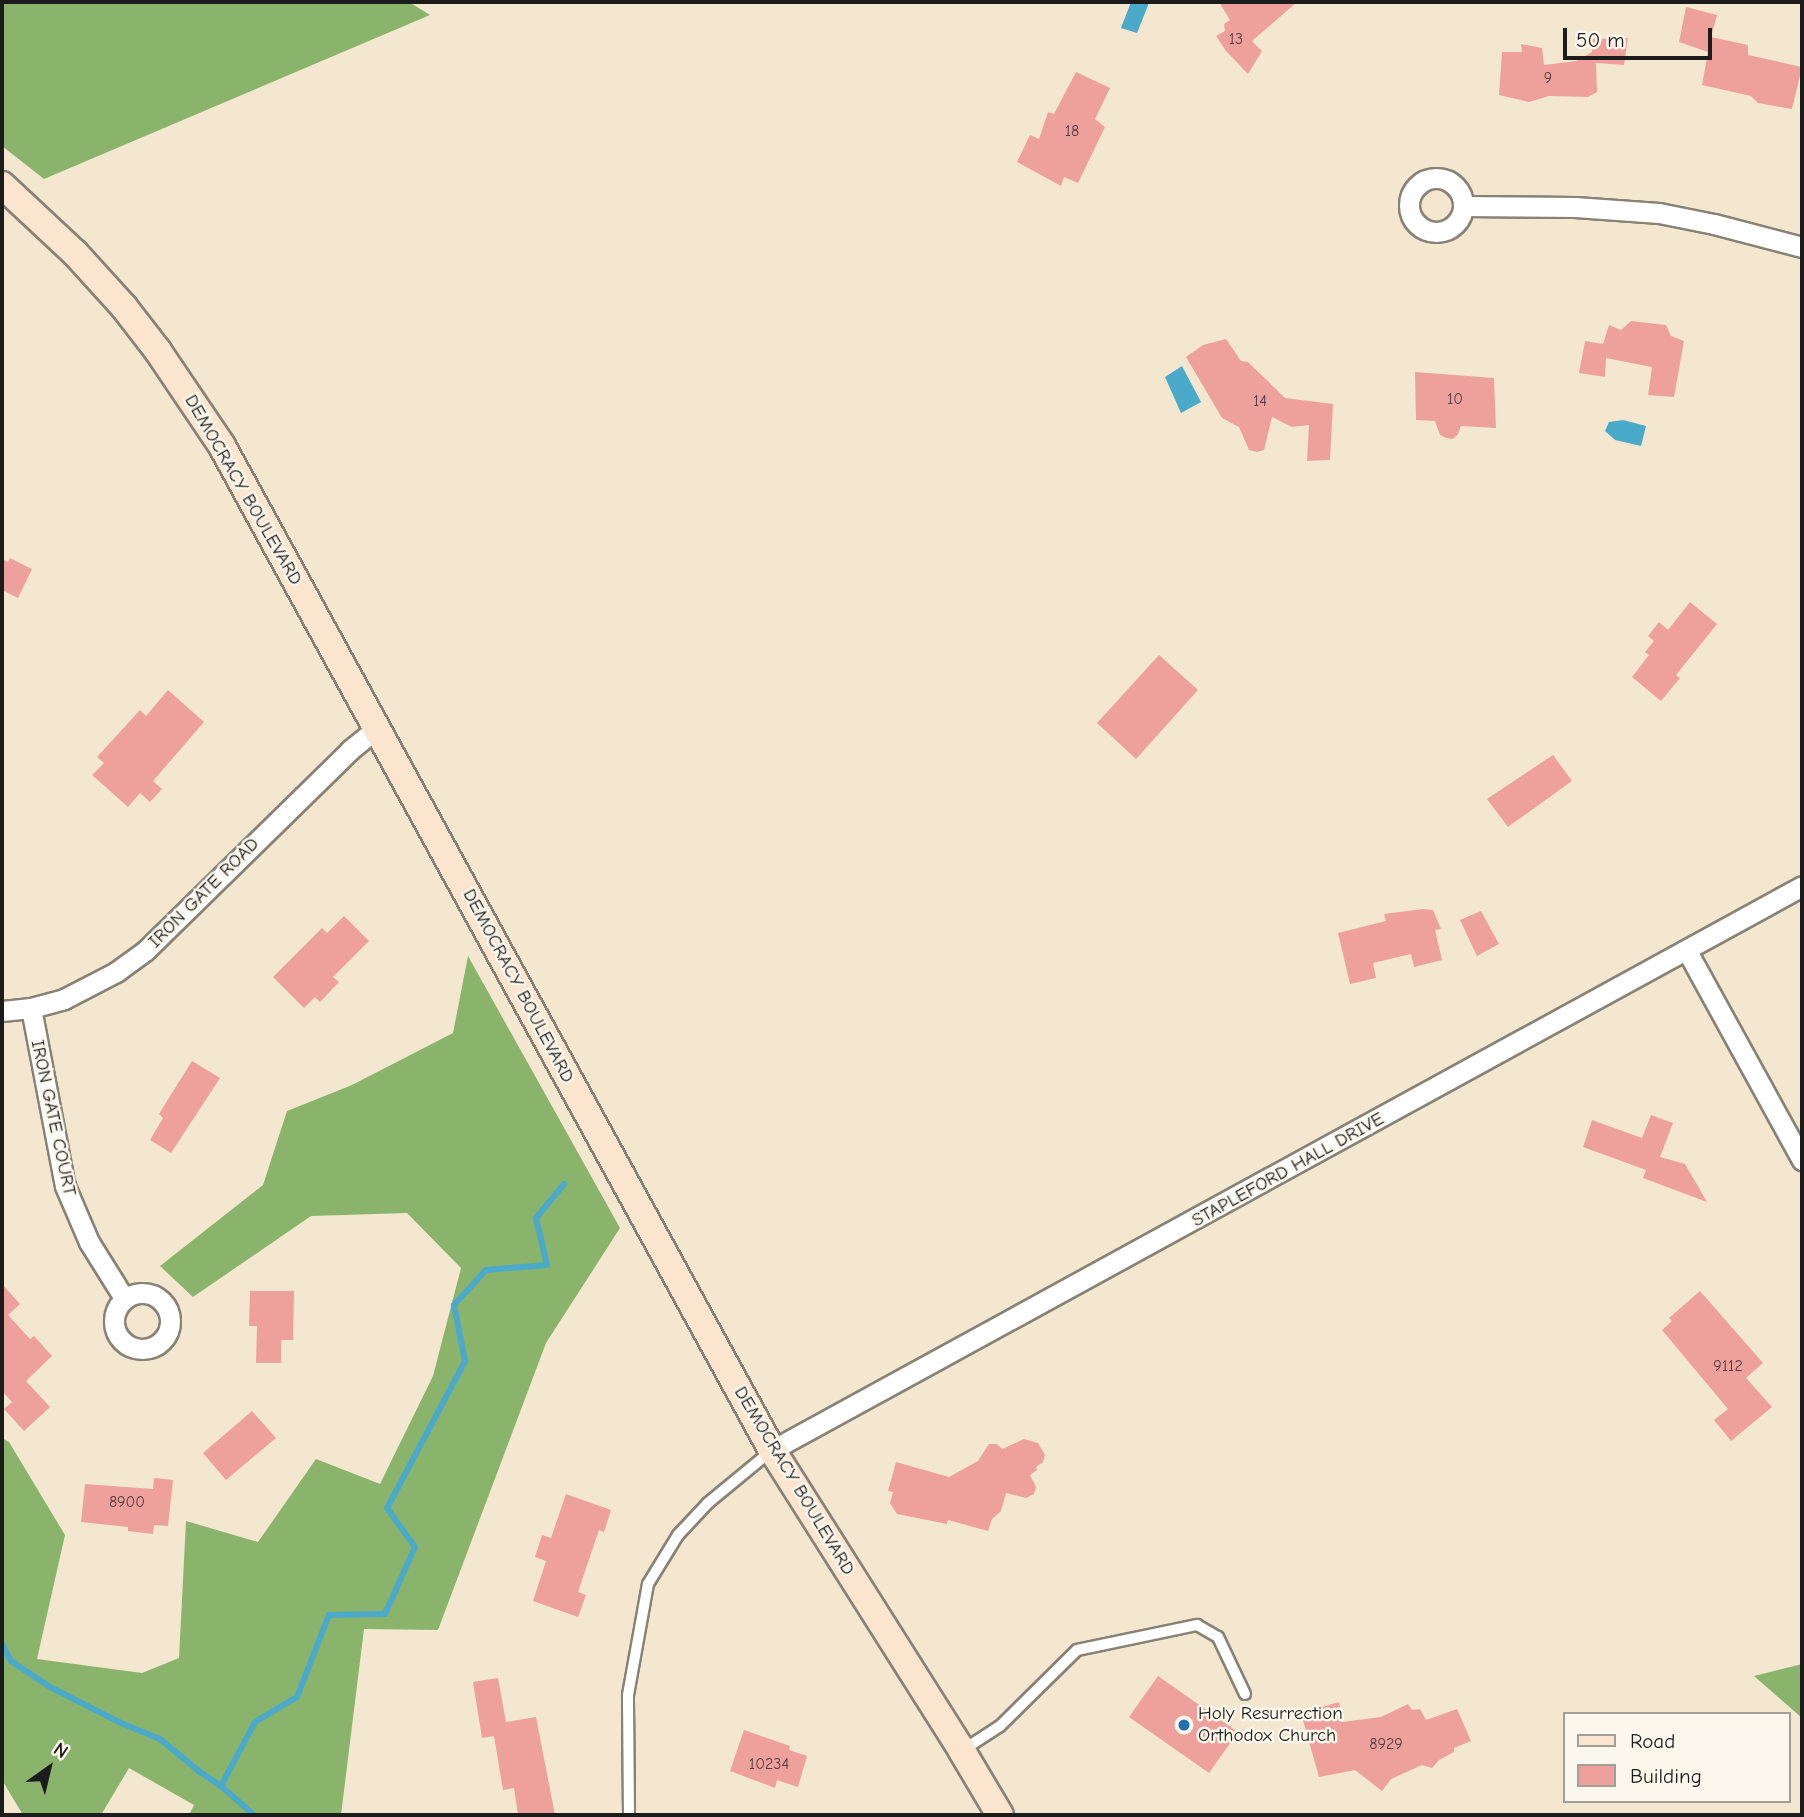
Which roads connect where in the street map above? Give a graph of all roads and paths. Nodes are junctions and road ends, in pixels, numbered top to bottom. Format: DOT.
graph roads {
  1 [pos="2,185"];
  2 [pos="1463,206"];
  3 [pos="1802,247"];
  4 [pos="378,727"];
  5 [pos="1802,886"];
  6 [pos="1687,951"];
  7 [pos="31,1008"];
  8 [pos="2,1011"];
  9 [pos="1802,1160"];
  10 [pos="124,1298"];
  11 [pos="772,1450"];
  12 [pos="1245,1694"];
  13 [pos="962,1751"];
  14 [pos="629,1815"];
  15 [pos="1000,1815"];
  1 -- 4 [label="main road, DEMOCRACY BOULEVARD"];
  2 -- 3 [label="street"];
  4 -- 7 [label="street, IRON GATE ROAD"];
  4 -- 11 [label="main road, DEMOCRACY BOULEVARD"];
  5 -- 6 [label="street, STAPLEFORD HALL DRIVE"];
  6 -- 9 [label="street"];
  6 -- 11 [label="street, STAPLEFORD HALL DRIVE"];
  7 -- 8 [label="street, IRON GATE ROAD"];
  7 -- 10 [label="street, IRON GATE COURT"];
  11 -- 13 [label="main road, DEMOCRACY BOULEVARD"];
  11 -- 14 [label="lane"];
  12 -- 13 [label="lane"];
  13 -- 15 [label="main road, DEMOCRACY BOULEVARD"];
}
